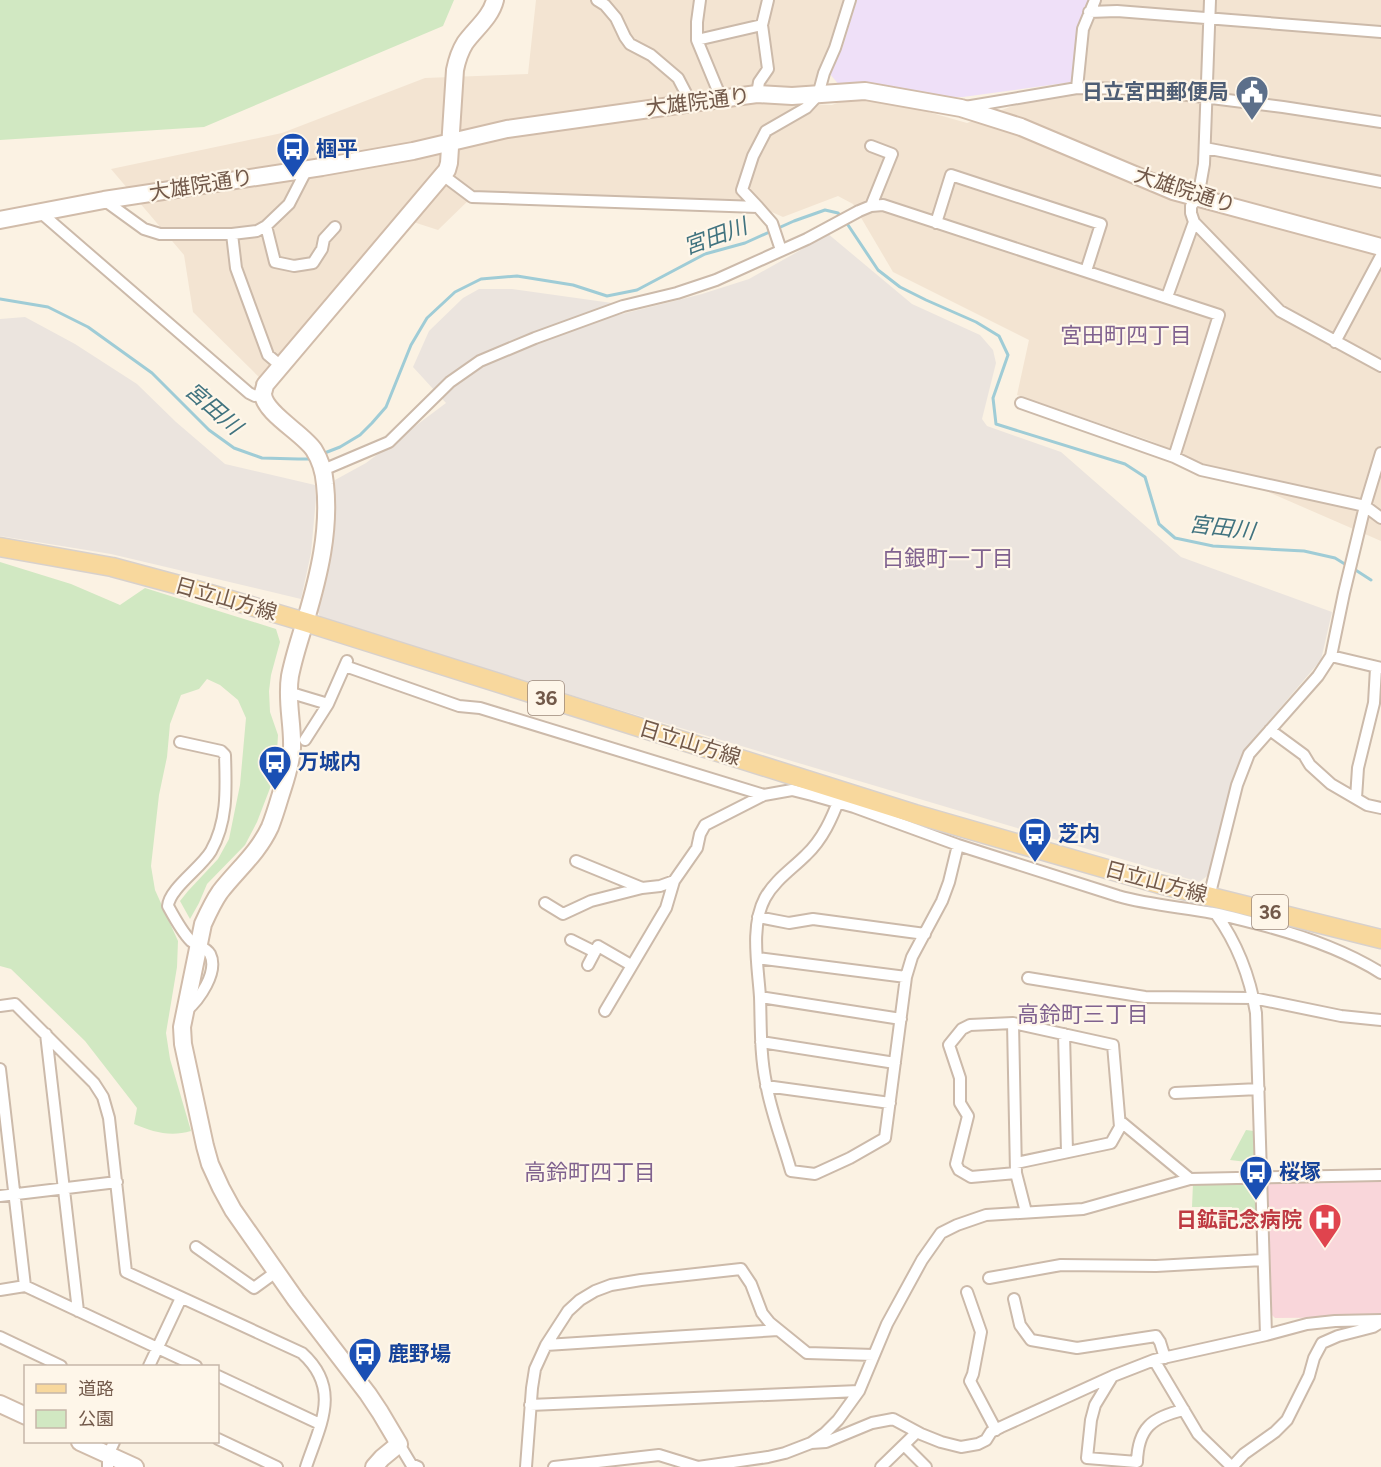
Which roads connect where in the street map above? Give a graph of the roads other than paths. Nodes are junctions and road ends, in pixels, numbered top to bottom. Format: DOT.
graph roads {
  1 [pos="495,0"];
  2 [pos="597,0"];
  3 [pos="700,0"];
  4 [pos="768,0"];
  5 [pos="850,0"];
  6 [pos="1095,0"];
  7 [pos="1210,0"];
  8 [pos="1089,12"];
  9 [pos="1209,17"];
  10 [pos="762,25"];
  11 [pos="1381,32"];
  12 [pos="697,40"];
  13 [pos="1077,88"];
  14 [pos="757,94"];
  15 [pos="818,95"];
  16 [pos="722,98"];
  17 [pos="1206,98"];
  18 [pos="691,103"];
  19 [pos="961,108"];
  20 [pos="1381,122"];
  21 [pos="450,141"];
  22 [pos="871,146"];
  23 [pos="1205,148"];
  24 [pos="308,169"];
  25 [pos="444,176"];
  26 [pos="1381,182"];
  27 [pos="1198,198"];
  28 [pos="104,200"];
  29 [pos="872,206"];
  30 [pos="758,207"];
  31 [pos="40,212"];
  32 [pos="0,220"];
  33 [pos="1194,222"];
  34 [pos="936,223"];
  35 [pos="266,226"];
  36 [pos="335,227"];
  37 [pos="232,234"];
  38 [pos="1381,247"];
  39 [pos="781,250"];
  40 [pos="1381,256"];
  41 [pos="1086,271"];
  42 [pos="1167,297"];
  43 [pos="1335,342"];
  44 [pos="281,366"];
  45 [pos="1381,366"];
  46 [pos="263,394"];
  47 [pos="1021,403"];
  48 [pos="1381,453"];
  49 [pos="1174,457"];
  50 [pos="320,461"];
  51 [pos="1365,506"];
  52 [pos="1381,518"];
  53 [pos="0,547"];
  54 [pos="305,622"];
  55 [pos="1331,656"];
  56 [pos="1379,668"];
  57 [pos="288,692"];
  58 [pos="328,704"];
  59 [pos="1270,730"];
  60 [pos="305,740"];
  61 [pos="180,742"];
  62 [pos="764,795"];
  63 [pos="840,797"];
  64 [pos="1356,798"];
  65 [pos="1381,808"];
  66 [pos="958,845"];
  67 [pos="576,861"];
  68 [pos="1090,864"];
  69 [pos="674,881"];
  70 [pos="1083,885"];
  71 [pos="642,888"];
  72 [pos="545,903"];
  73 [pos="1212,906"];
  74 [pos="758,917"];
  75 [pos="925,934"];
  76 [pos="1381,939"];
  77 [pos="571,940"];
  78 [pos="198,945"];
  79 [pos="595,952"];
  80 [pos="757,958"];
  81 [pos="588,965"];
  82 [pos="632,965"];
  83 [pos="1381,973"];
  84 [pos="906,977"];
  85 [pos="1028,978"];
  86 [pos="760,997"];
  87 [pos="1254,998"];
  88 [pos="0,1006"];
  89 [pos="605,1011"];
  90 [pos="901,1018"];
  91 [pos="1381,1020"];
  92 [pos="1013,1023"];
  93 [pos="45,1034"];
  94 [pos="1064,1035"];
  95 [pos="761,1042"];
  96 [pos="895,1063"];
  97 [pos="0,1069"];
  98 [pos="766,1086"];
  99 [pos="1259,1089"];
  100 [pos="1174,1093"];
  101 [pos="890,1103"];
  102 [pos="1120,1121"];
  103 [pos="1067,1152"];
  104 [pos="1016,1168"];
  105 [pos="1381,1175"];
  106 [pos="1261,1178"];
  107 [pos="1190,1179"];
  108 [pos="117,1182"];
  109 [pos="64,1189"];
  110 [pos="14,1195"];
  111 [pos="0,1196"];
  112 [pos="1026,1212"];
  113 [pos="196,1247"];
  114 [pos="1263,1260"];
  115 [pos="276,1272"];
  116 [pos="989,1278"];
  117 [pos="25,1286"];
  118 [pos="0,1290"];
  119 [pos="967,1292"];
  120 [pos="181,1298"];
  121 [pos="1014,1299"];
  122 [pos="78,1311"];
  123 [pos="1381,1321"];
  124 [pos="778,1330"];
  125 [pos="1266,1335"];
  126 [pos="0,1337"];
  127 [pos="546,1345"];
  128 [pos="157,1348"];
  129 [pos="874,1355"];
  130 [pos="1160,1359"];
  131 [pos="60,1365"];
  132 [pos="148,1365"];
  133 [pos="194,1365"];
  134 [pos="219,1376"];
  135 [pos="1113,1376"];
  136 [pos="859,1391"];
  137 [pos="0,1404"];
  138 [pos="530,1406"];
  139 [pos="1184,1410"];
  140 [pos="24,1415"];
  141 [pos="320,1424"];
  142 [pos="996,1430"];
  143 [pos="917,1432"];
  144 [pos="219,1439"];
  145 [pos="82,1443"];
  146 [pos="811,1443"];
  147 [pos="399,1444"];
  148 [pos="904,1445"];
  149 [pos="110,1454"];
  150 [pos="766,1462"];
  151 [pos="673,1464"];
  152 [pos="135,1467"];
  153 [pos="277,1467"];
  154 [pos="306,1467"];
  155 [pos="374,1467"];
  156 [pos="418,1467"];
  157 [pos="526,1467"];
  158 [pos="554,1467"];
  159 [pos="881,1467"];
  160 [pos="926,1467"];
  161 [pos="1232,1467"];
  1 -- 21 [label="street"];
  2 -- 18 [label="street"];
  3 -- 12 [label="street"];
  4 -- 10 [label="street"];
  5 -- 15 [label="street"];
  6 -- 8 [label="street"];
  7 -- 9 [label="street"];
  8 -- 9 [label="street"];
  8 -- 13 [label="street"];
  9 -- 11 [label="street"];
  9 -- 17 [label="street"];
  10 -- 12 [label="street"];
  10 -- 14 [label="street"];
  12 -- 16 [label="street"];
  13 -- 17 [label="street"];
  13 -- 19 [label="street"];
  14 -- 15 [label="street, 大雄院通り"];
  14 -- 16 [label="street, 大雄院通り"];
  15 -- 19 [label="street, 大雄院通り"];
  15 -- 30 [label="street"];
  16 -- 18 [label="street, 大雄院通り"];
  17 -- 20 [label="street"];
  17 -- 23 [label="street"];
  18 -- 21 [label="street, 大雄院通り"];
  19 -- 27 [label="street, 大雄院通り"];
  21 -- 24 [label="street, 大雄院通り"];
  21 -- 25 [label="street"];
  22 -- 29 [label="street"];
  23 -- 26 [label="street"];
  23 -- 27 [label="street"];
  24 -- 28 [label="street, 大雄院通り"];
  24 -- 35 [label="street"];
  25 -- 30 [label="street"];
  25 -- 44 [label="street"];
  27 -- 33 [label="street"];
  27 -- 38 [label="street, 大雄院通り"];
  28 -- 31 [label="street, 大雄院通り"];
  28 -- 37 [label="street"];
  29 -- 34 [label="street"];
  29 -- 39 [label="street"];
  30 -- 39 [label="street"];
  31 -- 32 [label="street, 大雄院通り"];
  31 -- 46 [label="street"];
  33 -- 42 [label="street"];
  33 -- 43 [label="street"];
  34 -- 41 [label="street"];
  34 -- 41 [label="street"];
  35 -- 36 [label="street"];
  35 -- 37 [label="street"];
  37 -- 44 [label="street"];
  39 -- 50 [label="street"];
  40 -- 43 [label="street"];
  41 -- 42 [label="street"];
  42 -- 49 [label="street"];
  43 -- 45 [label="street"];
  44 -- 46 [label="street"];
  46 -- 50 [label="street"];
  47 -- 49 [label="street"];
  48 -- 51 [label="street"];
  49 -- 51 [label="street"];
  50 -- 54 [label="street"];
  51 -- 52 [label="street"];
  51 -- 55 [label="street"];
  53 -- 54 [label="main road, 日立山方線 / 36"];
  54 -- 57 [label="street"];
  54 -- 63 [label="main road, 日立山方線 / 36"];
  55 -- 56 [label="street"];
  55 -- 59 [label="street"];
  56 -- 64 [label="street"];
  57 -- 58 [label="street"];
  57 -- 78 [label="street"];
  58 -- 60 [label="street"];
  58 -- 62 [label="street"];
  59 -- 64 [label="street"];
  59 -- 73 [label="street"];
  61 -- 78 [label="street"];
  62 -- 63 [label="street"];
  62 -- 69 [label="street"];
  63 -- 66 [label="street"];
  63 -- 68 [label="main road, 日立山方線 / 36"];
  63 -- 74 [label="street"];
  64 -- 65 [label="street"];
  66 -- 70 [label="street"];
  66 -- 75 [label="street"];
  67 -- 71 [label="street"];
  68 -- 70 [label="street"];
  68 -- 73 [label="main road, 日立山方線 / 36"];
  69 -- 71 [label="street"];
  69 -- 82 [label="street"];
  70 -- 73 [label="street"];
  71 -- 72 [label="street"];
  73 -- 76 [label="main road, 日立山方線 / 36"];
  73 -- 83 [label="street"];
  73 -- 87 [label="street"];
  74 -- 75 [label="street"];
  74 -- 80 [label="street"];
  75 -- 84 [label="street"];
  77 -- 79 [label="street"];
  78 -- 115 [label="street"];
  79 -- 81 [label="street"];
  79 -- 82 [label="street"];
  80 -- 84 [label="street"];
  80 -- 86 [label="street"];
  82 -- 89 [label="street"];
  84 -- 90 [label="street"];
  85 -- 87 [label="street"];
  86 -- 90 [label="street"];
  86 -- 95 [label="street"];
  87 -- 91 [label="street"];
  87 -- 99 [label="street"];
  88 -- 93 [label="street"];
  90 -- 96 [label="street"];
  92 -- 94 [label="street"];
  92 -- 104 [label="street"];
  92 -- 104 [label="street"];
  93 -- 108 [label="street"];
  93 -- 109 [label="street"];
  94 -- 102 [label="street"];
  94 -- 103 [label="street"];
  95 -- 96 [label="street"];
  95 -- 98 [label="street"];
  96 -- 101 [label="street"];
  97 -- 110 [label="street"];
  98 -- 101 [label="street"];
  98 -- 101 [label="street"];
  99 -- 100 [label="street"];
  99 -- 106 [label="street"];
  102 -- 103 [label="street"];
  102 -- 107 [label="street"];
  103 -- 104 [label="street"];
  104 -- 112 [label="street"];
  105 -- 106 [label="street"];
  106 -- 107 [label="street"];
  106 -- 114 [label="street"];
  107 -- 112 [label="street"];
  108 -- 109 [label="street"];
  108 -- 120 [label="street"];
  109 -- 110 [label="street"];
  109 -- 122 [label="street"];
  110 -- 111 [label="street"];
  110 -- 117 [label="street"];
  112 -- 129 [label="street"];
  113 -- 115 [label="street"];
  114 -- 116 [label="street"];
  114 -- 125 [label="street"];
  115 -- 147 [label="street"];
  117 -- 118 [label="street"];
  117 -- 122 [label="street"];
  119 -- 142 [label="street"];
  120 -- 128 [label="street"];
  120 -- 141 [label="street"];
  121 -- 130 [label="street"];
  122 -- 128 [label="street"];
  123 -- 125 [label="street"];
  123 -- 161 [label="street"];
  124 -- 127 [label="street"];
  124 -- 127 [label="street"];
  124 -- 129 [label="street"];
  125 -- 130 [label="street"];
  126 -- 131 [label="street"];
  127 -- 138 [label="street"];
  128 -- 132 [label="street"];
  128 -- 133 [label="street"];
  129 -- 136 [label="street"];
  130 -- 135 [label="street"];
  130 -- 139 [label="street"];
  134 -- 141 [label="street"];
  135 -- 139 [label="street"];
  135 -- 142 [label="street"];
  136 -- 138 [label="street"];
  136 -- 146 [label="street"];
  137 -- 140 [label="street"];
  138 -- 157 [label="street"];
  139 -- 161 [label="street"];
  141 -- 154 [label="street"];
  142 -- 143 [label="street"];
  143 -- 146 [label="street"];
  143 -- 148 [label="street"];
  144 -- 153 [label="street"];
  145 -- 149 [label="street"];
  146 -- 150 [label="street"];
  147 -- 155 [label="street"];
  147 -- 156 [label="street"];
  148 -- 159 [label="street"];
  148 -- 160 [label="street"];
  149 -- 152 [label="street"];
  150 -- 151 [label="street"];
  151 -- 158 [label="street"];
}
